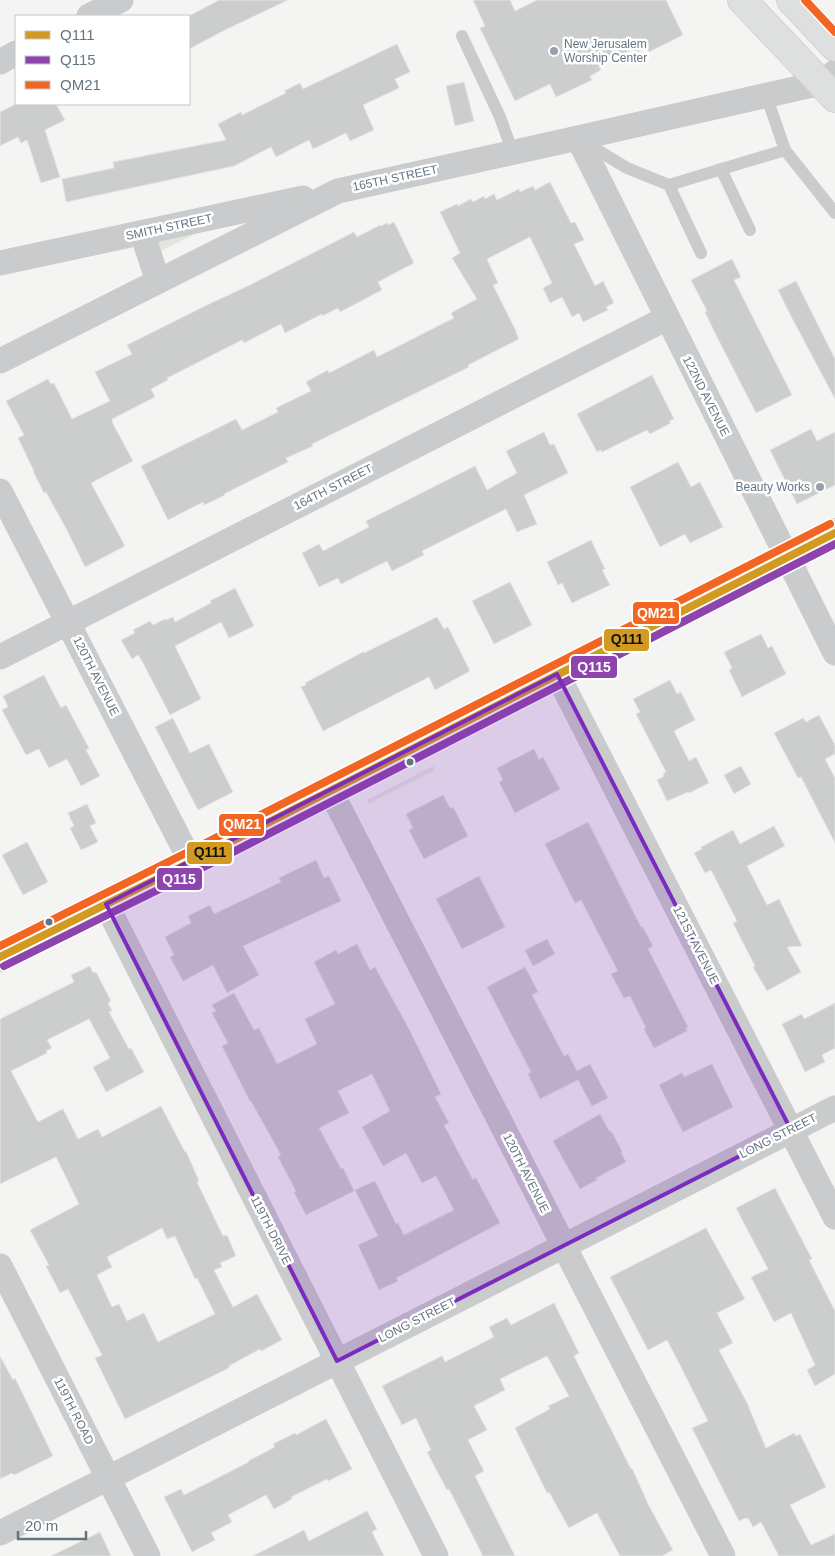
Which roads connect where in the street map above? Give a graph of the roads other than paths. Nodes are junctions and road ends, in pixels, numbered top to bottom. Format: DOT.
graph roads {
  1 [pos="121,0"];
  2 [pos="742,0"];
  3 [pos="790,0"];
  4 [pos="91,15"];
  5 [pos="462,36"];
  6 [pos="835,47"];
  7 [pos="15,54"];
  8 [pos="0,62"];
  9 [pos="830,84"];
  10 [pos="766,95"];
  11 [pos="578,138"];
  12 [pos="785,150"];
  13 [pos="513,153"];
  14 [pos="721,169"];
  15 [pos="668,185"];
  16 [pos="338,191"];
  17 [pos="835,213"];
  18 [pos="750,230"];
  19 [pos="142,233"];
  20 [pos="701,253"];
  21 [pos="0,263"];
  22 [pos="158,281"];
  23 [pos="667,318"];
  24 [pos="0,361"];
  25 [pos="0,491"];
  26 [pos="835,533"];
  27 [pos="787,558"];
  28 [pos="68,623"];
  29 [pos="835,653"];
  30 [pos="0,657"];
  31 [pos="557,674"];
  32 [pos="330,790"];
  33 [pos="191,862"];
  34 [pos="106,904"];
  35 [pos="0,957"];
  36 [pos="835,1108"];
  37 [pos="791,1130"];
  38 [pos="835,1217"];
  39 [pos="564,1246"];
  40 [pos="0,1266"];
  41 [pos="337,1361"];
  42 [pos="108,1478"];
  43 [pos="0,1533"];
  44 [pos="148,1556"];
  45 [pos="436,1556"];
  46 [pos="723,1556"];
  1 -- 4 [label="street"];
  2 -- 9 [label="main road"];
  3 -- 6 [label="main road"];
  5 -- 13 [label="lane"];
  7 -- 8 [label="street"];
  9 -- 10 [label="street, 165TH STREET"];
  10 -- 11 [label="street, 165TH STREET"];
  10 -- 12 [label="lane"];
  11 -- 13 [label="street, 165TH STREET"];
  11 -- 15 [label="lane"];
  11 -- 23 [label="street, 122ND AVENUE"];
  12 -- 14 [label="lane"];
  12 -- 17 [label="lane"];
  13 -- 16 [label="street, 165TH STREET"];
  14 -- 15 [label="lane"];
  14 -- 18 [label="lane"];
  15 -- 20 [label="lane"];
  16 -- 19 [label="street, SMITH STREET"];
  16 -- 22 [label="street, 165TH STREET"];
  19 -- 21 [label="street, SMITH STREET"];
  19 -- 22 [label="street"];
  22 -- 24 [label="street, 165TH STREET"];
  23 -- 27 [label="street, 122ND AVENUE"];
  23 -- 28 [label="street, 164TH STREET"];
  25 -- 28 [label="street, 120TH AVENUE"];
  26 -- 27 [label="main road"];
  27 -- 29 [label="street, 122ND AVENUE"];
  27 -- 31 [label="main road"];
  28 -- 30 [label="street, 164TH STREET"];
  28 -- 33 [label="street, 120TH AVENUE"];
  31 -- 32 [label="main road"];
  31 -- 37 [label="street, 121ST AVENUE"];
  32 -- 33 [label="main road"];
  32 -- 39 [label="street, 120TH AVENUE"];
  33 -- 34 [label="main road"];
  34 -- 35 [label="main road"];
  34 -- 41 [label="street, 119TH DRIVE"];
  36 -- 37 [label="street, LONG STREET"];
  37 -- 38 [label="street, 121ST AVENUE"];
  37 -- 39 [label="street, LONG STREET"];
  39 -- 41 [label="street, LONG STREET"];
  39 -- 46 [label="street, 120TH AVENUE"];
  40 -- 42 [label="street, 119TH ROAD"];
  41 -- 42 [label="street, LONG STREET"];
  41 -- 45 [label="street, 119TH DRIVE"];
  42 -- 43 [label="street, LONG STREET"];
  42 -- 44 [label="street, 119TH ROAD"];
}
